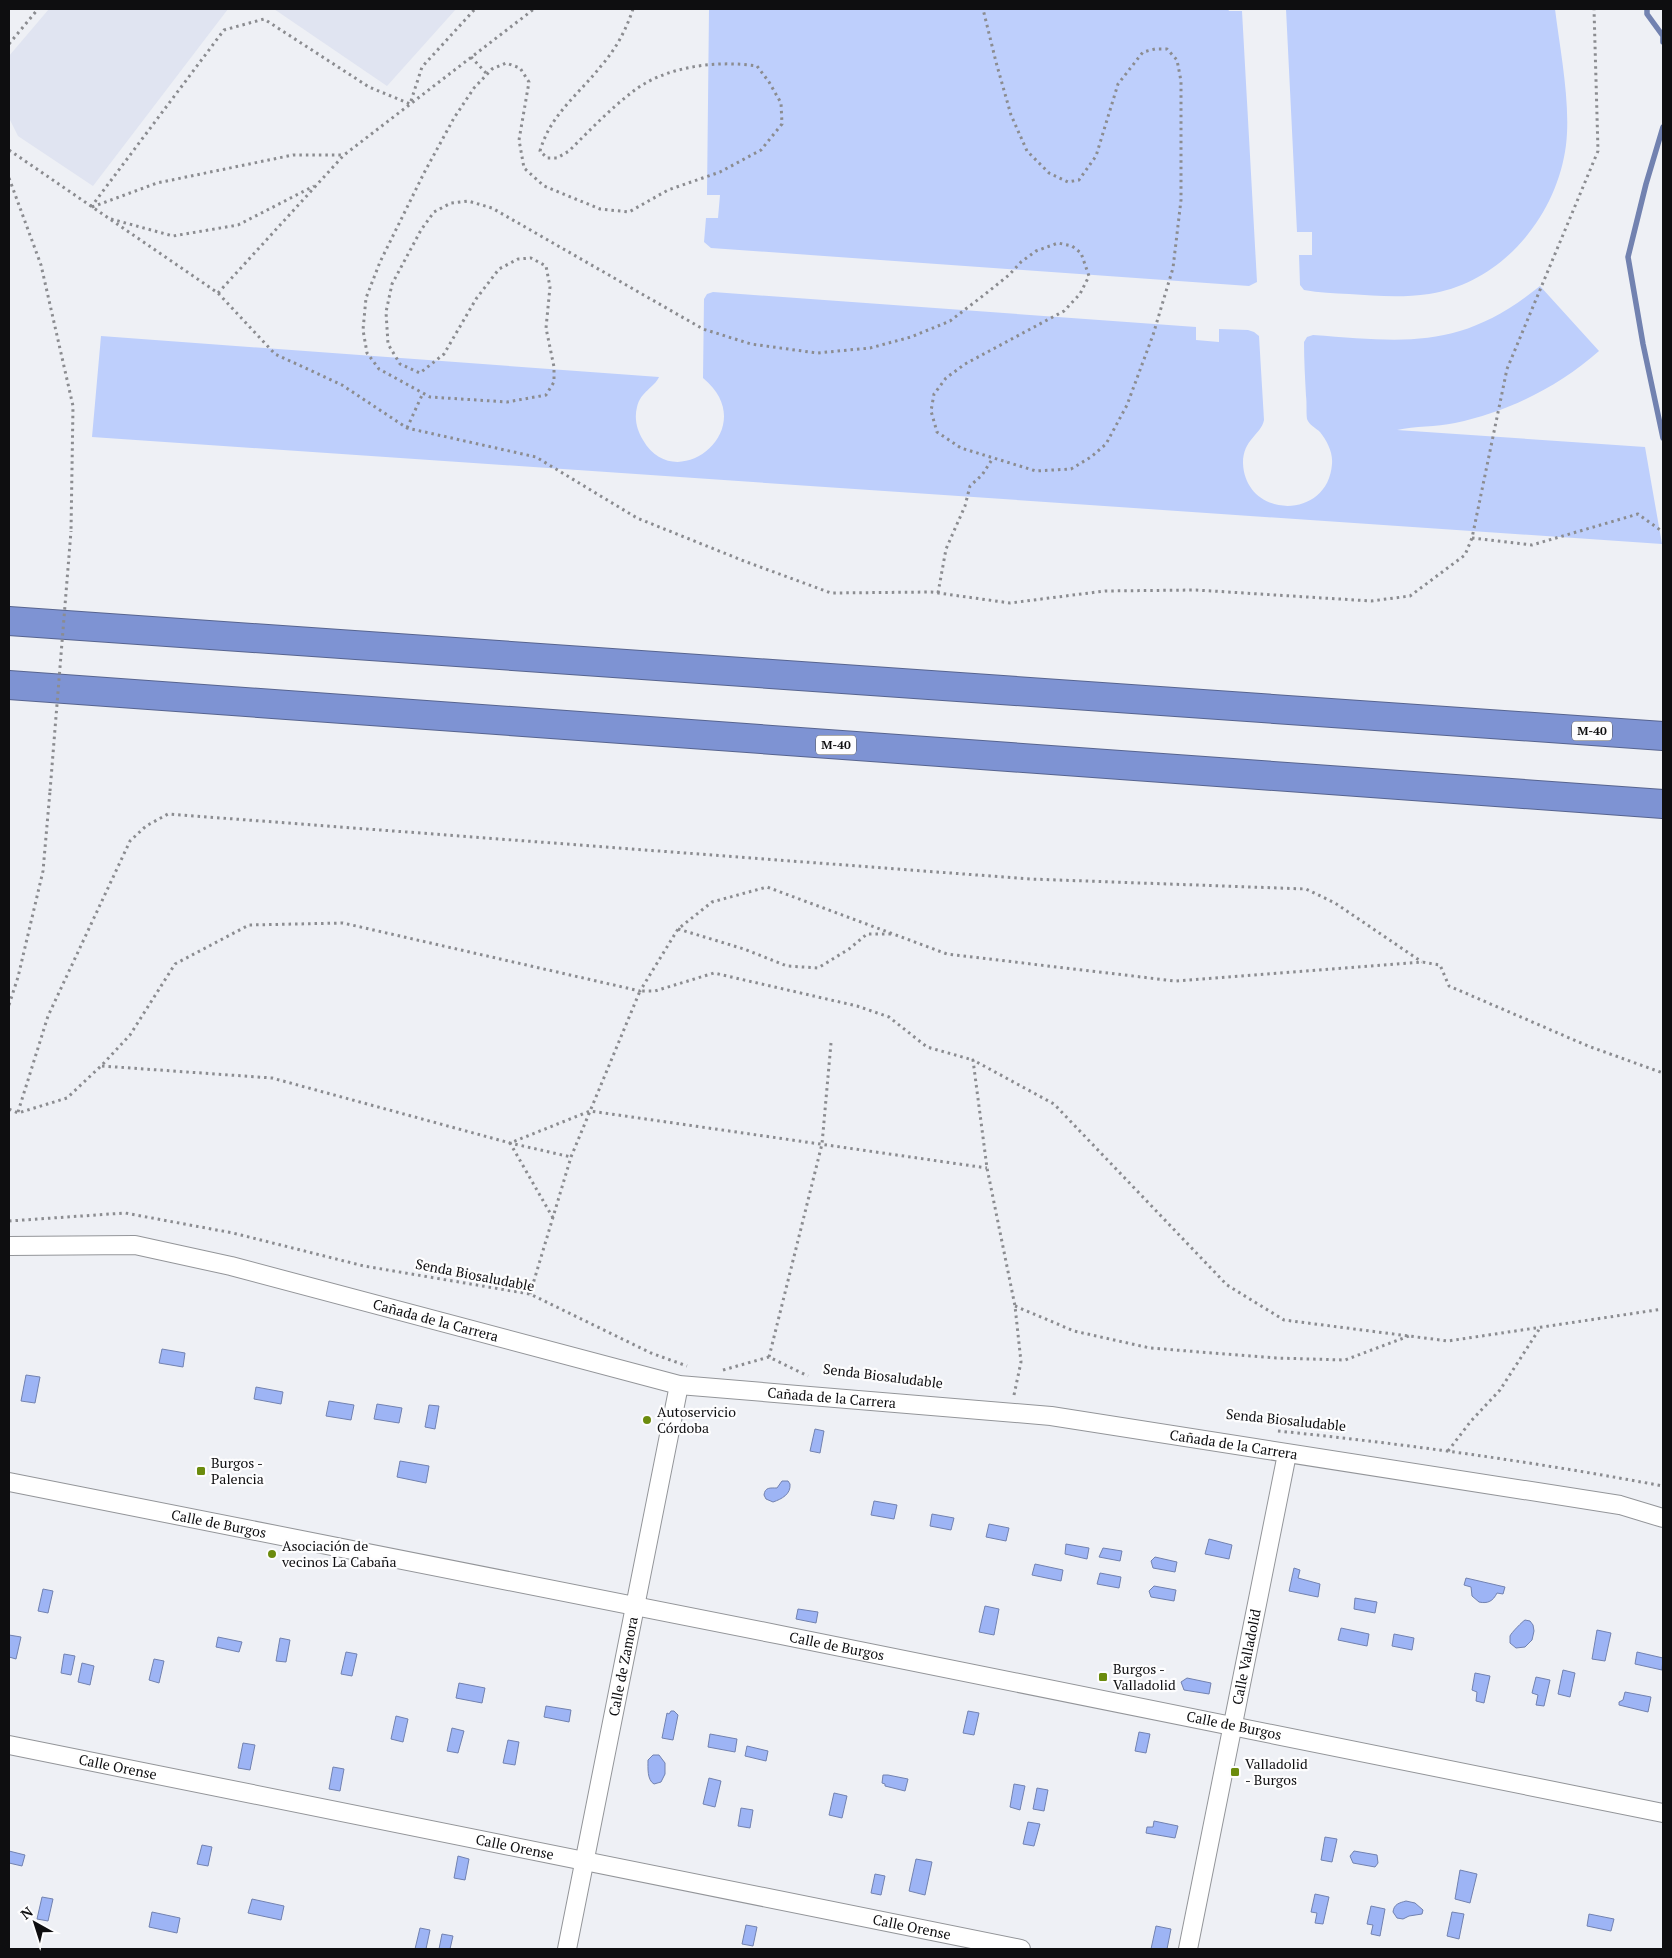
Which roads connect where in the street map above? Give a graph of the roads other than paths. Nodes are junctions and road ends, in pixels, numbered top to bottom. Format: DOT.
graph roads {
  1 [pos="9,621"];
  2 [pos="9,685"];
  3 [pos="1663,736"];
  4 [pos="1663,804"];
  5 [pos="9,1246"];
  6 [pos="679,1386"];
  7 [pos="1288,1454"];
  8 [pos="9,1482"];
  9 [pos="1663,1518"];
  10 [pos="635,1607"];
  11 [pos="1234,1724"];
  12 [pos="9,1746"];
  13 [pos="1663,1813"];
  14 [pos="584,1862"];
  15 [pos="567,1949"];
  16 [pos="1021,1949"];
  17 [pos="1188,1949"];
  1 -- 3 [label="highway, M-40"];
  2 -- 4 [label="highway, M-40"];
  5 -- 6 [label="street, Cañada de la Carrera"];
  6 -- 7 [label="street, Cañada de la Carrera"];
  6 -- 10 [label="street, Calle de Zamora"];
  7 -- 9 [label="street, Cañada de la Carrera"];
  7 -- 11 [label="street, Calle Valladolid"];
  8 -- 10 [label="street, Calle de Burgos"];
  10 -- 11 [label="street, Calle de Burgos"];
  10 -- 14 [label="street, Calle de Zamora"];
  11 -- 13 [label="street, Calle de Burgos"];
  11 -- 17 [label="street, Calle Valladolid"];
  12 -- 14 [label="street, Calle Orense"];
  14 -- 15 [label="street, Calle de Zamora"];
  14 -- 16 [label="street, Calle Orense"];
}
